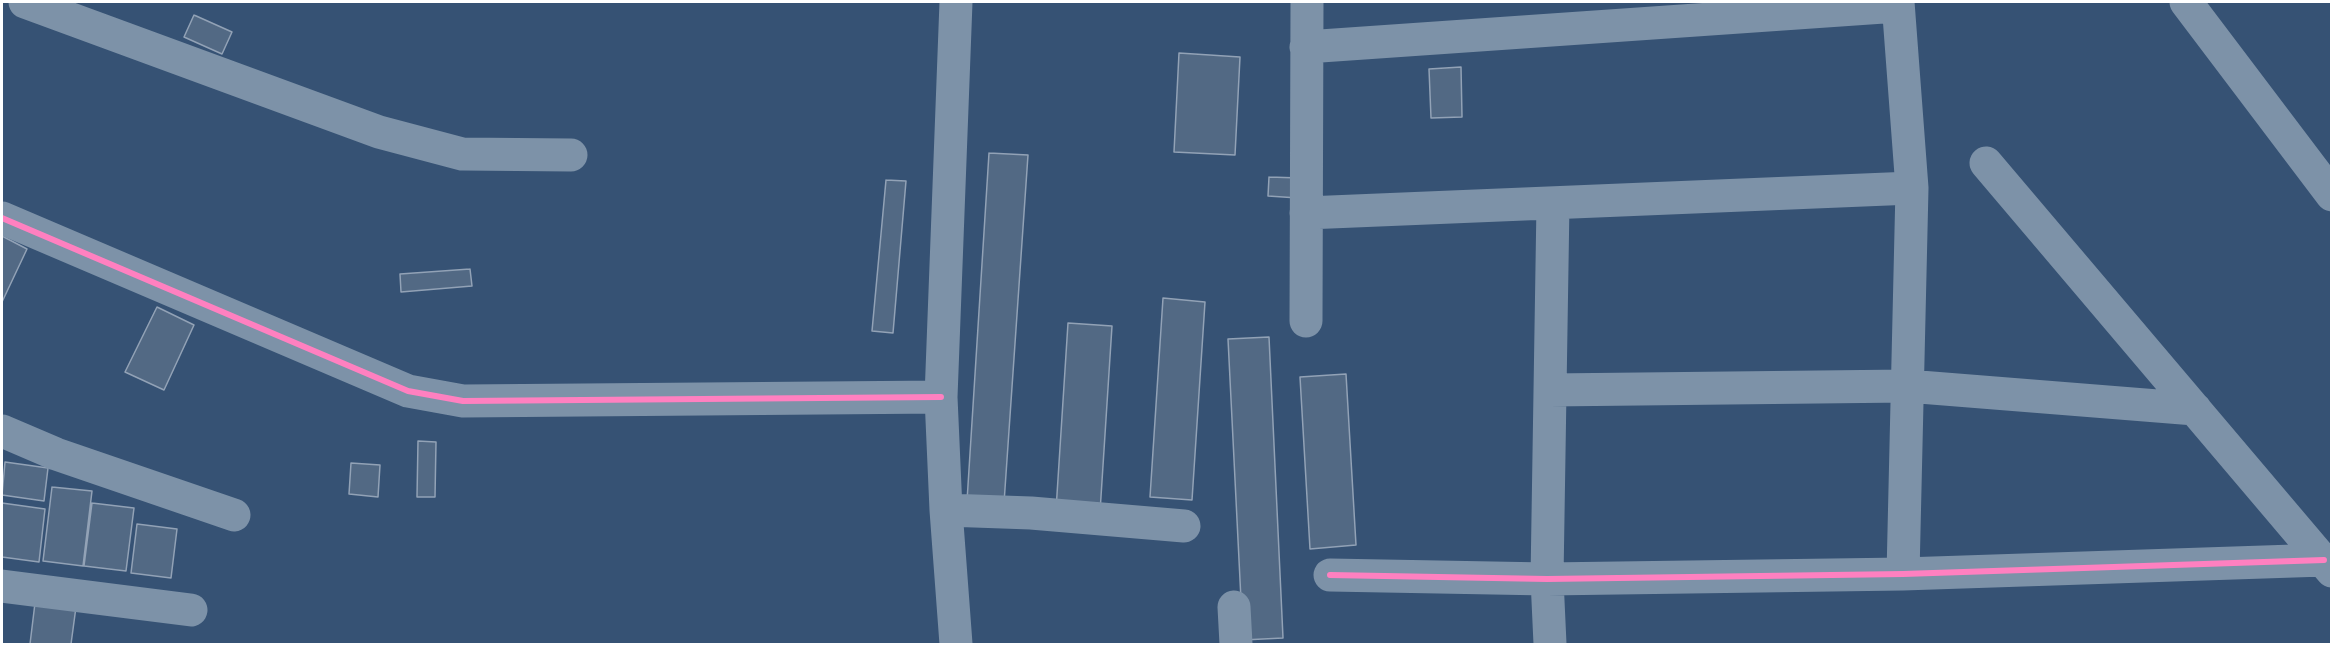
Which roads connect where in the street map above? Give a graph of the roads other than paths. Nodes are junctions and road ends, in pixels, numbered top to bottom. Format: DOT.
graph roads {
  1 [pos="25,2"];
  2 [pos="956,2"];
  3 [pos="1307,2"];
  4 [pos="2186,2"];
  5 [pos="1898,4"];
  6 [pos="1306,47"];
  7 [pos="571,155"];
  8 [pos="1986,163"];
  9 [pos="1912,188"];
  10 [pos="2331,195"];
  11 [pos="1553,203"];
  12 [pos="1306,213"];
  13 [pos="2,218"];
  14 [pos="1306,321"];
  15 [pos="1907,386"];
  16 [pos="1550,390"];
  17 [pos="941,397"];
  18 [pos="2195,409"];
  19 [pos="2,431"];
  20 [pos="946,510"];
  21 [pos="234,515"];
  22 [pos="1184,526"];
  23 [pos="2328,566"];
  24 [pos="1903,574"];
  25 [pos="1330,575"];
  26 [pos="1547,579"];
  27 [pos="2,586"];
  28 [pos="1234,607"];
  29 [pos="191,610"];
  30 [pos="957,645"];
  31 [pos="1236,645"];
  32 [pos="1550,645"];
  1 -- 7 [label="street"];
  2 -- 17 [label="street"];
  3 -- 6 [label="street"];
  4 -- 10 [label="street"];
  5 -- 6 [label="street"];
  5 -- 9 [label="street"];
  6 -- 12 [label="street"];
  8 -- 18 [label="street"];
  9 -- 11 [label="street"];
  9 -- 15 [label="street"];
  11 -- 12 [label="street"];
  11 -- 16 [label="street"];
  12 -- 14 [label="street"];
  13 -- 17 [label="street"];
  15 -- 16 [label="street"];
  15 -- 18 [label="street"];
  15 -- 24 [label="street"];
  16 -- 26 [label="street"];
  17 -- 20 [label="street"];
  18 -- 23 [label="street"];
  19 -- 21 [label="street"];
  20 -- 22 [label="street"];
  20 -- 30 [label="street"];
  23 -- 24 [label="street"];
  24 -- 26 [label="street"];
  25 -- 26 [label="street"];
  26 -- 32 [label="street"];
  27 -- 29 [label="street"];
  28 -- 31 [label="street"];
}
